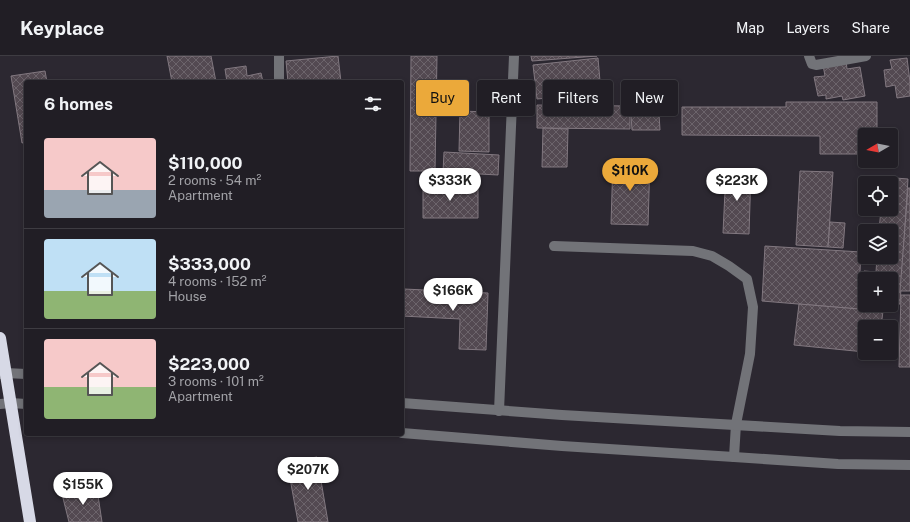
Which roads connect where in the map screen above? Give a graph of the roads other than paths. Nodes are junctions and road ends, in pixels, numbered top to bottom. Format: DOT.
graph roads {
  1 [pos="279,56"];
  2 [pos="514,56"];
  3 [pos="809,56"];
  4 [pos="866,56"];
  5 [pos="279,80"];
  6 [pos="554,246"];
  7 [pos="0,338"];
  8 [pos="3,373"];
  9 [pos="24,374"];
  10 [pos="5,403"];
  11 [pos="404,403"];
  12 [pos="24,404"];
  13 [pos="499,411"];
  14 [pos="736,424"];
  15 [pos="910,432"];
  16 [pos="404,433"];
  17 [pos="734,457"];
  18 [pos="910,465"];
  19 [pos="30,522"];
  1 -- 5 [label="street"];
  2 -- 13 [label="street"];
  3 -- 4 [label="street"];
  6 -- 14 [label="street"];
  7 -- 8 [label="highway"];
  8 -- 9 [label="street"];
  8 -- 10 [label="highway"];
  10 -- 12 [label="street"];
  10 -- 19 [label="highway"];
  11 -- 13 [label="street"];
  13 -- 14 [label="street"];
  14 -- 15 [label="street"];
  14 -- 17 [label="street"];
  16 -- 17 [label="street"];
  17 -- 18 [label="street"];
}
